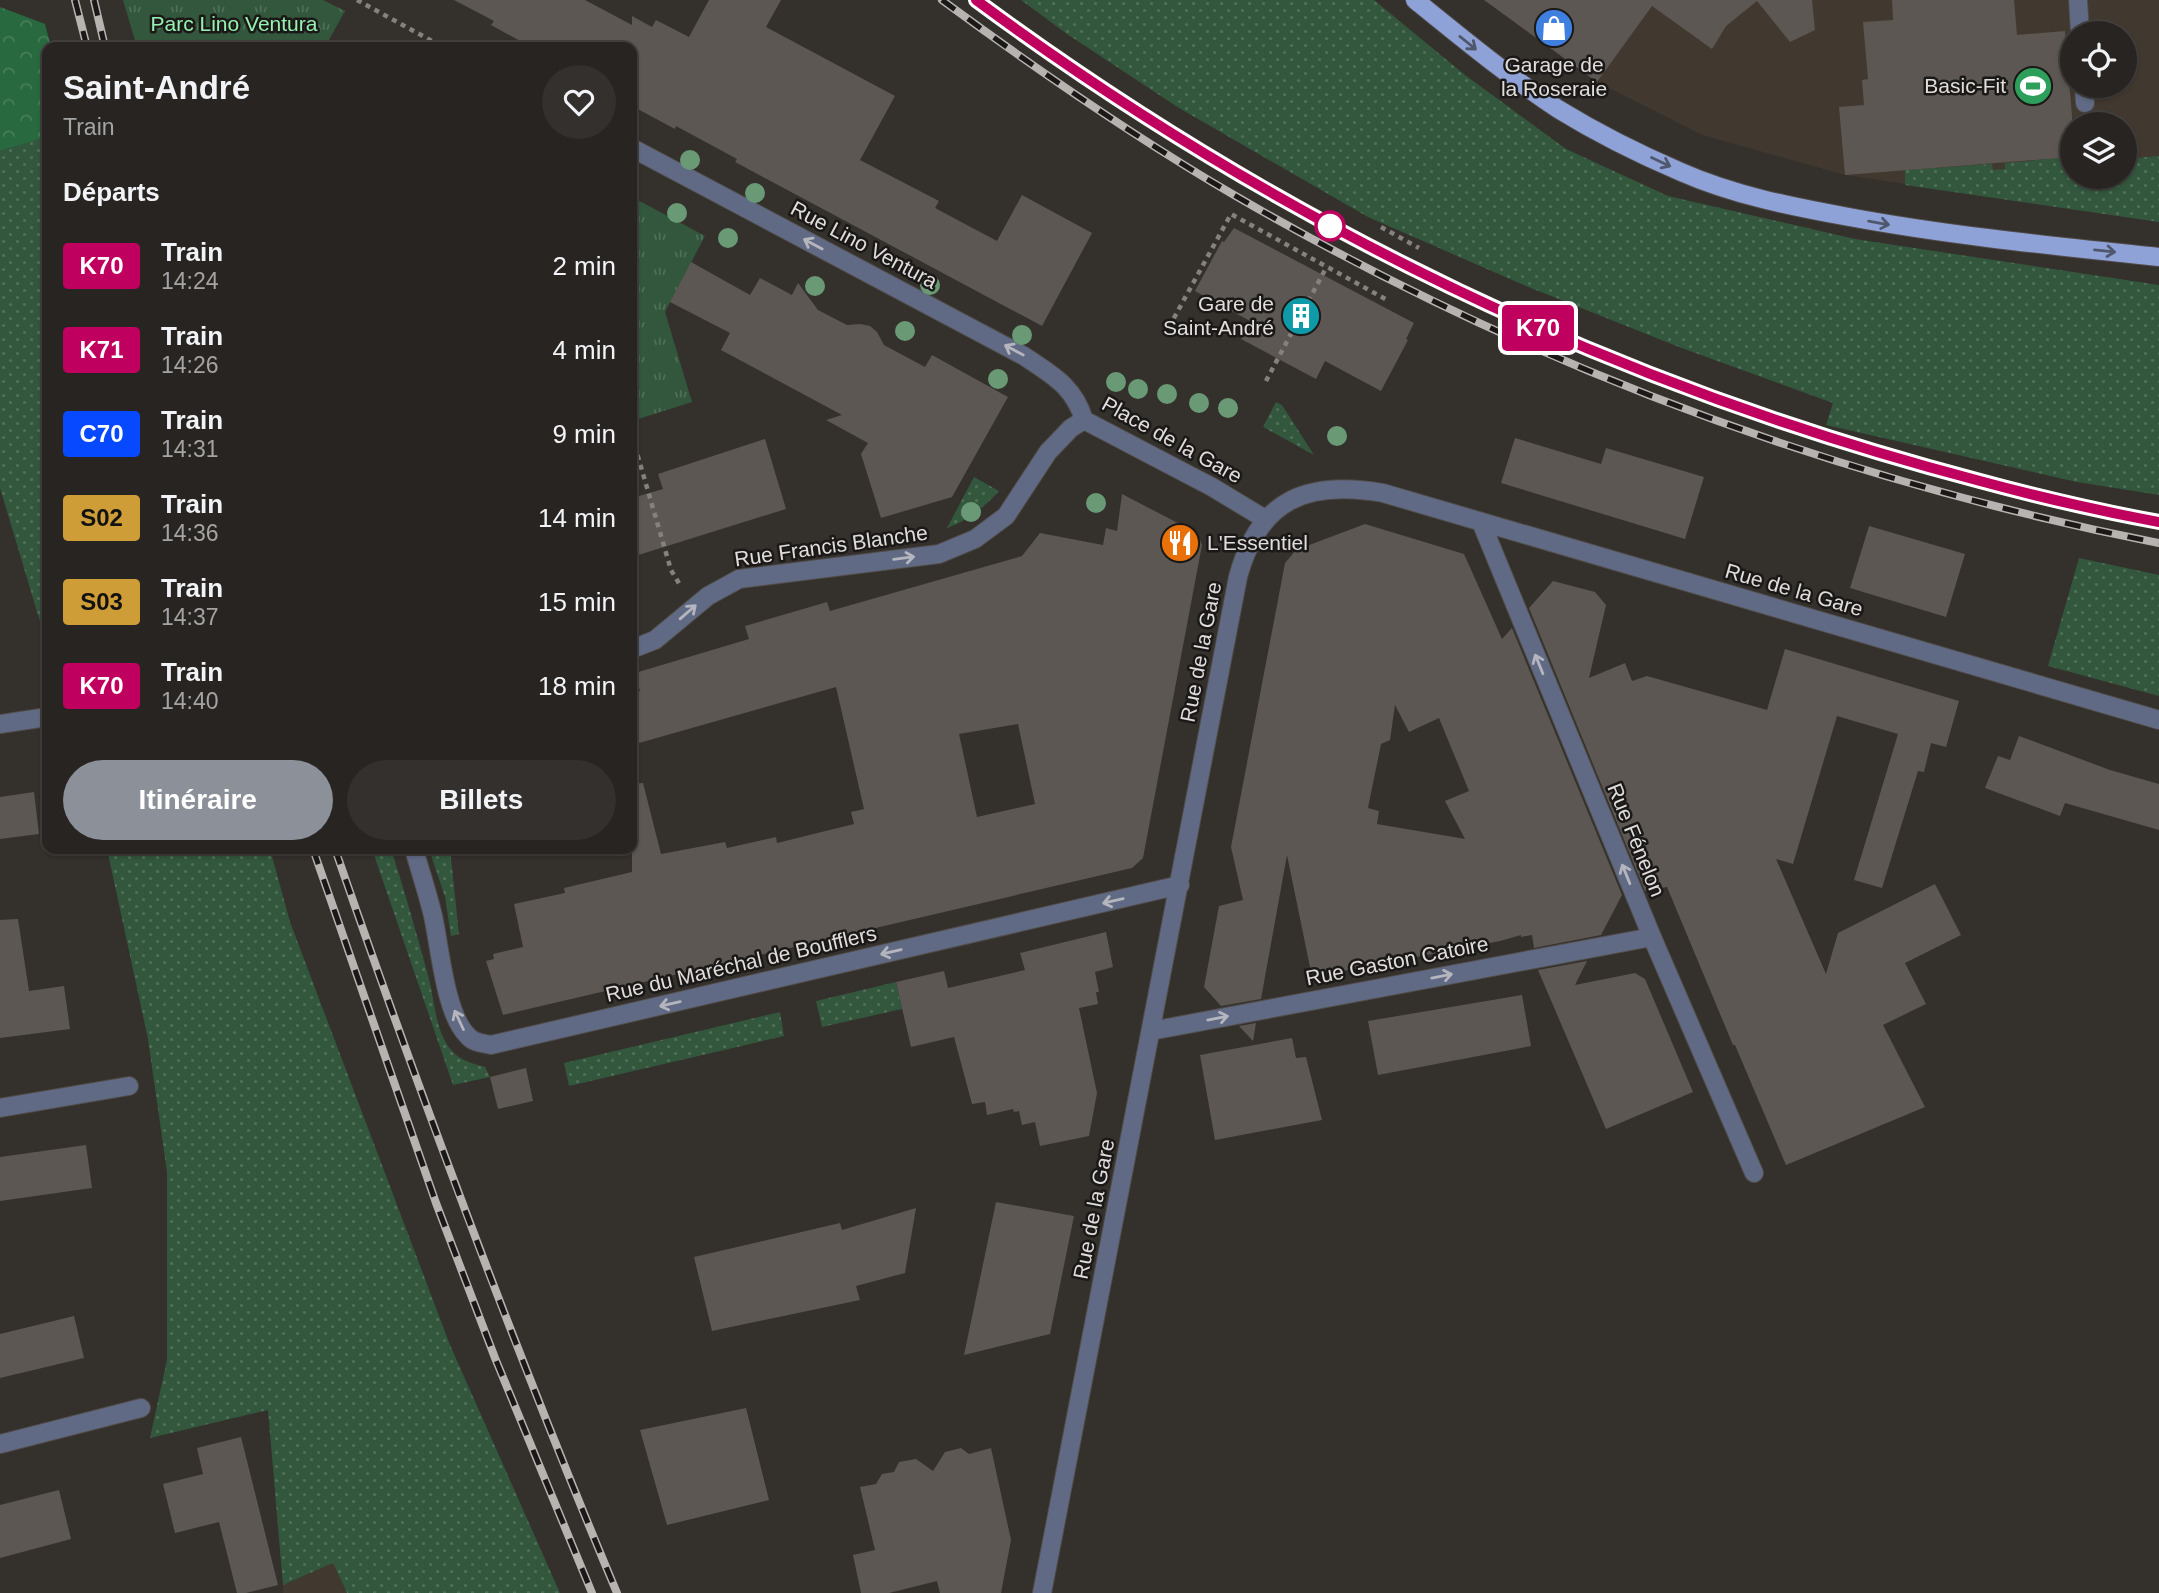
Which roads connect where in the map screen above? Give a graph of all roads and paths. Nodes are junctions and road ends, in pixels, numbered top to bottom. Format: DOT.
graph roads {
  1 [pos="357,0"];
  2 [pos="1415,0"];
  3 [pos="2078,0"];
  4 [pos="2079,21"];
  5 [pos="434,42"];
  6 [pos="637,151"];
  7 [pos="1381,227"];
  8 [pos="1419,248"];
  9 [pos="2159,257"];
  10 [pos="1327,266"];
  11 [pos="1389,301"];
  12 [pos="1169,327"];
  13 [pos="1266,381"];
  14 [pos="1070,390"];
  15 [pos="1084,420"];
  16 [pos="637,453"];
  17 [pos="1265,519"];
  18 [pos="1480,522"];
  19 [pos="693,608"];
  20 [pos="637,647"];
  21 [pos="42,718"];
  22 [pos="2159,720"];
  23 [pos="0,724"];
  24 [pos="415,854"];
  25 [pos="1180,885"];
  26 [pos="1652,937"];
  27 [pos="1151,1031"];
  28 [pos="129,1086"];
  29 [pos="0,1108"];
  30 [pos="1754,1172"];
  31 [pos="141,1408"];
  32 [pos="0,1444"];
  33 [pos="1042,1593"];
  1 -- 5 [label="path"];
  2 -- 9 [label="main road, one-way"];
  3 -- 4 [label="street"];
  14 -- 6 [label="street, Rue Lino Ventura, one-way"];
  7 -- 8 [label="path"];
  10 -- 11 [label="path"];
  10 -- 12 [label="path"];
  10 -- 13 [label="path"];
  14 -- 15 [label="street, Place de la Gare"];
  15 -- 17 [label="street, Place de la Gare"];
  19 -- 15 [label="street, Rue Francis Blanche, one-way"];
  16 -- 19 [label="path"];
  17 -- 18 [label="street, Rue de la Gare"];
  17 -- 25 [label="street, Rue de la Gare"];
  18 -- 22 [label="street, Rue de la Gare"];
  26 -- 18 [label="street, Rue Fénelon, one-way"];
  20 -- 19 [label="street, Rue Francis Blanche, one-way"];
  21 -- 23 [label="street"];
  25 -- 24 [label="street, Rue du Maréchal de Boufflers, one-way"];
  25 -- 27 [label="street, Rue de la Gare"];
  27 -- 26 [label="street, Rue Gaston Catoire, one-way"];
  26 -- 30 [label="street, Rue Fénelon"];
  27 -- 33 [label="street, Rue de la Gare"];
  28 -- 29 [label="street"];
  31 -- 32 [label="street"];
}
